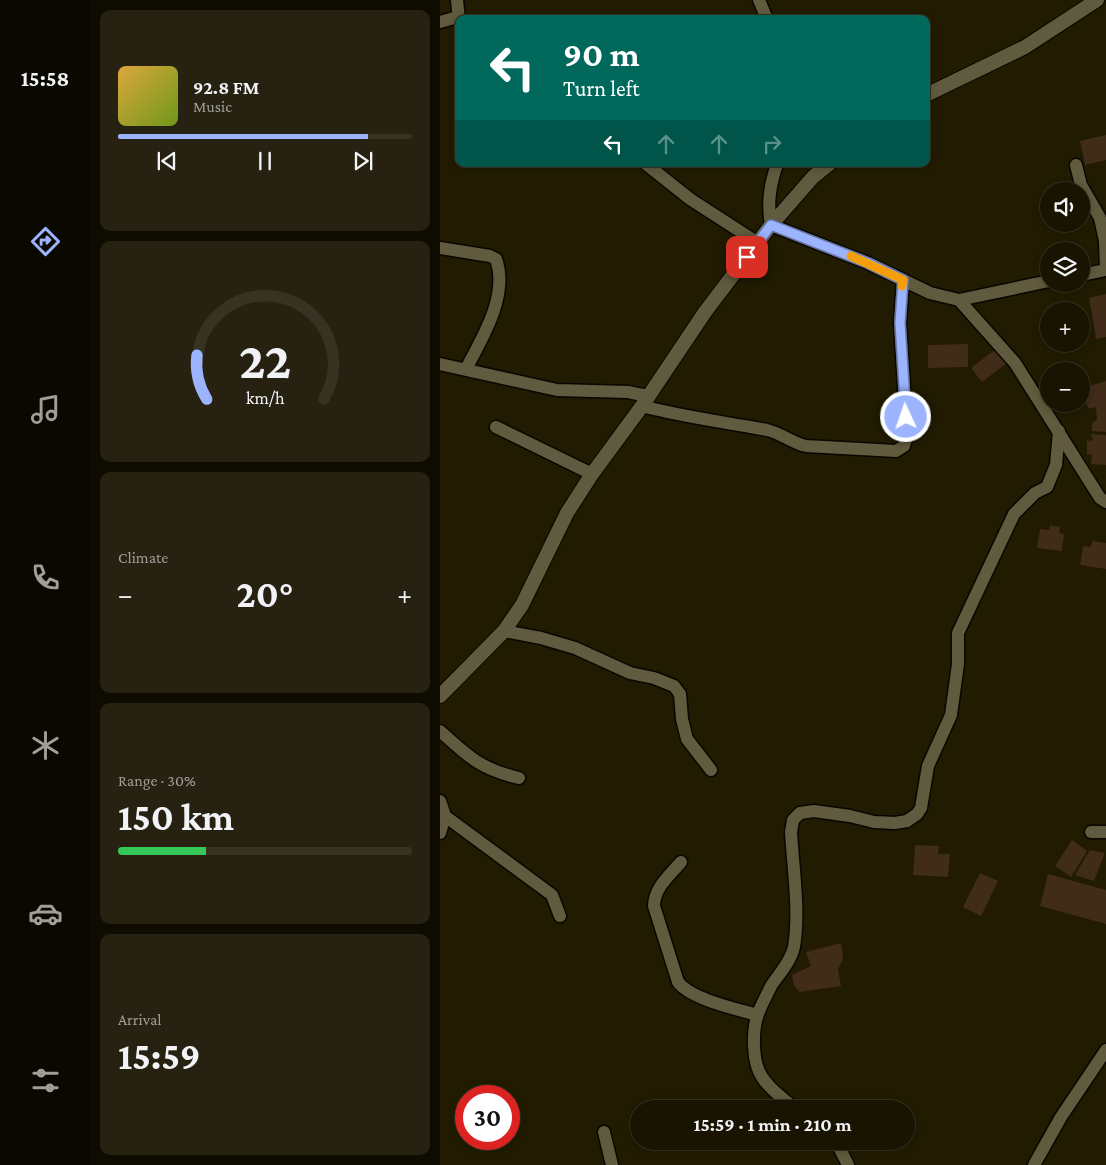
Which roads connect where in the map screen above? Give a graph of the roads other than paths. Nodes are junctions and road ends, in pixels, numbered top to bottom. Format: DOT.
graph roads {
  1 [pos="458,0"];
  2 [pos="760,0"];
  3 [pos="1097,0"];
  4 [pos="459,15"];
  5 [pos="766,15"];
  6 [pos="455,19"];
  7 [pos="440,22"];
  8 [pos="930,93"];
  9 [pos="1076,165"];
  10 [pos="650,167"];
  11 [pos="775,167"];
  12 [pos="826,167"];
  13 [pos="771,225"];
  14 [pos="758,243"];
  15 [pos="440,248"];
  16 [pos="1090,273"];
  17 [pos="903,280"];
  18 [pos="1040,283"];
  19 [pos="959,300"];
  20 [pos="440,364"];
  21 [pos="466,369"];
  22 [pos="645,401"];
  23 [pos="496,427"];
  24 [pos="1059,431"];
  25 [pos="592,474"];
  26 [pos="1106,502"];
  27 [pos="504,631"];
  28 [pos="440,696"];
  29 [pos="440,731"];
  30 [pos="711,770"];
  31 [pos="519,778"];
  32 [pos="440,801"];
  33 [pos="446,816"];
  34 [pos="1091,832"];
  35 [pos="1106,832"];
  36 [pos="440,833"];
  37 [pos="680,862"];
  38 [pos="560,916"];
  39 [pos="757,1015"];
  40 [pos="1106,1050"];
  41 [pos="785,1100"];
  42 [pos="604,1132"];
  43 [pos="840,1150"];
  44 [pos="612,1165"];
  45 [pos="848,1165"];
  46 [pos="1034,1165"];
  1 -- 4 [label="street"];
  2 -- 5 [label="street"];
  3 -- 8 [label="street"];
  6 -- 7 [label="street"];
  9 -- 16 [label="street"];
  10 -- 14 [label="street"];
  11 -- 13 [label="street"];
  12 -- 13 [label="street"];
  13 -- 14 [label="street"];
  13 -- 17 [label="street"];
  14 -- 22 [label="street"];
  15 -- 21 [label="street"];
  17 -- 19 [label="street"];
  17 -- 22 [label="street"];
  18 -- 19 [label="street"];
  19 -- 24 [label="street"];
  20 -- 21 [label="street"];
  21 -- 22 [label="street"];
  22 -- 25 [label="street"];
  23 -- 25 [label="street"];
  24 -- 26 [label="street"];
  24 -- 39 [label="street"];
  25 -- 27 [label="street"];
  27 -- 28 [label="street"];
  27 -- 30 [label="street"];
  29 -- 31 [label="street"];
  32 -- 33 [label="street"];
  33 -- 36 [label="street"];
  33 -- 38 [label="street"];
  34 -- 35 [label="street"];
  37 -- 39 [label="street"];
  39 -- 41 [label="street"];
  40 -- 46 [label="street"];
  42 -- 44 [label="street"];
  43 -- 45 [label="street"];
}
